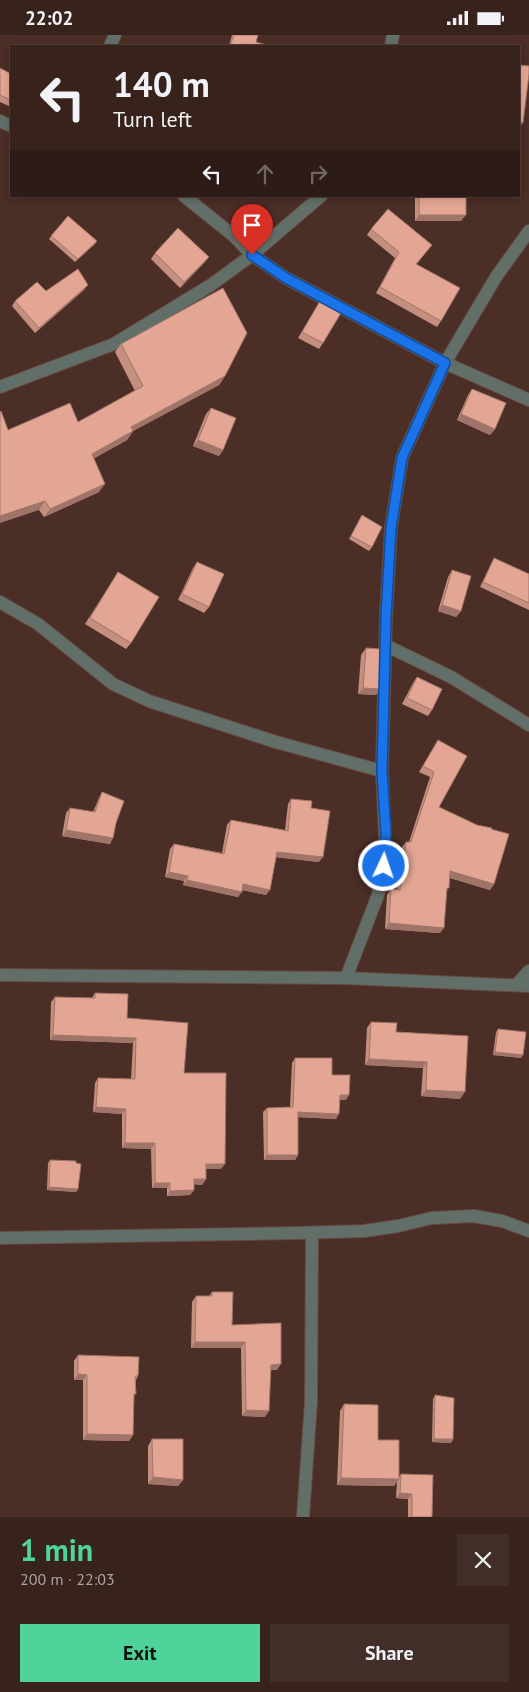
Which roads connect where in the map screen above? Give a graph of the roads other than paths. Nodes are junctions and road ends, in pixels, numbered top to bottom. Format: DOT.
graph roads {
  1 [pos="185,197"];
  2 [pos="320,197"];
  3 [pos="529,231"];
  4 [pos="252,255"];
  5 [pos="445,363"];
  6 [pos="0,387"];
  7 [pos="529,400"];
  8 [pos="0,602"];
  9 [pos="385,645"];
  10 [pos="529,725"];
  11 [pos="382,771"];
  12 [pos="529,971"];
  13 [pos="0,975"];
  14 [pos="346,978"];
  15 [pos="522,985"];
  16 [pos="529,1231"];
  17 [pos="312,1233"];
  18 [pos="0,1238"];
  19 [pos="304,1517"];
  1 -- 4 [label="street"];
  2 -- 4 [label="street"];
  3 -- 5 [label="street"];
  4 -- 5 [label="street"];
  4 -- 6 [label="street"];
  5 -- 7 [label="street"];
  5 -- 9 [label="street"];
  8 -- 11 [label="street"];
  9 -- 10 [label="street"];
  9 -- 11 [label="street"];
  11 -- 14 [label="street"];
  12 -- 15 [label="street"];
  13 -- 14 [label="street"];
  14 -- 15 [label="street"];
  16 -- 17 [label="street"];
  17 -- 18 [label="street"];
  17 -- 19 [label="street"];
}
